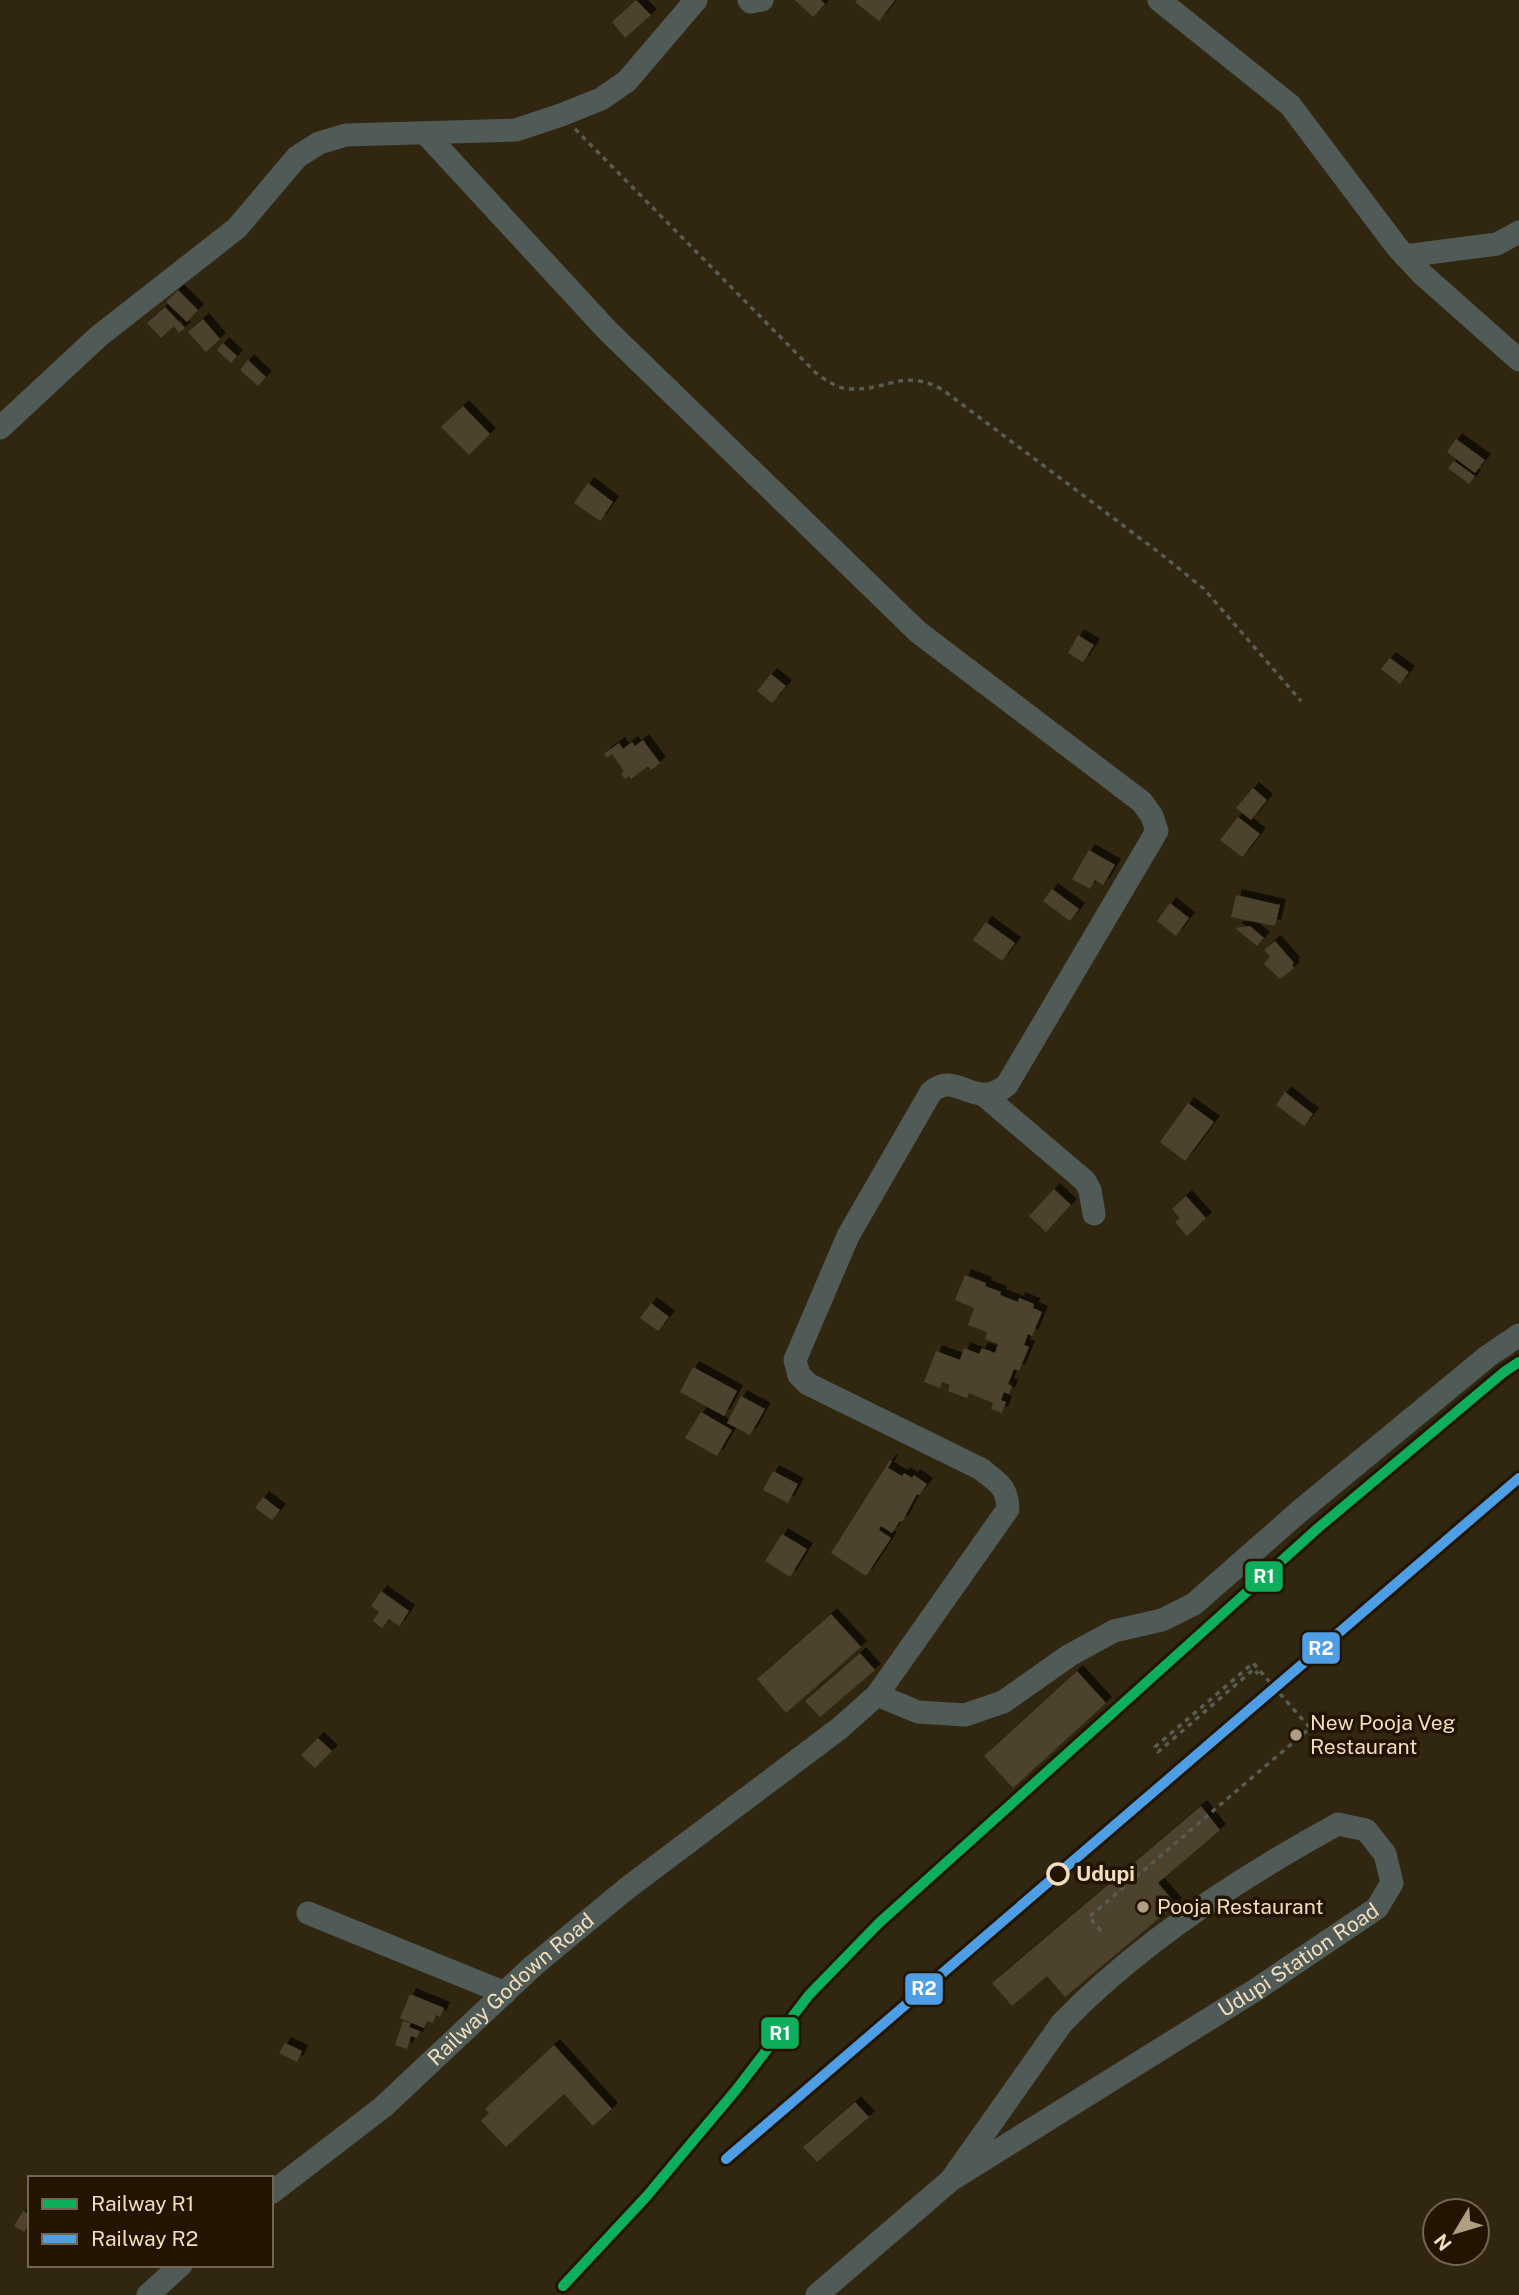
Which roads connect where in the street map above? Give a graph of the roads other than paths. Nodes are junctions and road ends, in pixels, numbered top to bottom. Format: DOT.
graph roads {
  1 [pos="696,0"];
  2 [pos="749,0"];
  3 [pos="762,0"];
  4 [pos="1159,0"];
  5 [pos="425,133"];
  6 [pos="1519,232"];
  7 [pos="1405,256"];
  8 [pos="1519,360"];
  9 [pos="0,428"];
  10 [pos="985,1096"];
  11 [pos="1094,1214"];
  12 [pos="1519,1335"];
  13 [pos="877,1695"];
  14 [pos="308,1913"];
  15 [pos="505,1993"];
  16 [pos="951,2180"];
  17 [pos="273,2191"];
  18 [pos="179,2267"];
  19 [pos="148,2295"];
  20 [pos="817,2295"];
  1 -- 5 [label="street"];
  2 -- 3 [label="street"];
  4 -- 7 [label="street"];
  5 -- 9 [label="street"];
  5 -- 10 [label="street"];
  6 -- 7 [label="street"];
  7 -- 8 [label="street"];
  10 -- 11 [label="street"];
  10 -- 13 [label="street, Railway Godown Road"];
  12 -- 13 [label="street"];
  13 -- 15 [label="street, Railway Godown Road"];
  14 -- 15 [label="street"];
  15 -- 17 [label="street, Railway Godown Road"];
  16 -- 16 [label="street, Udupi Station Road"];
  16 -- 20 [label="street"];
  18 -- 19 [label="street"];
}
